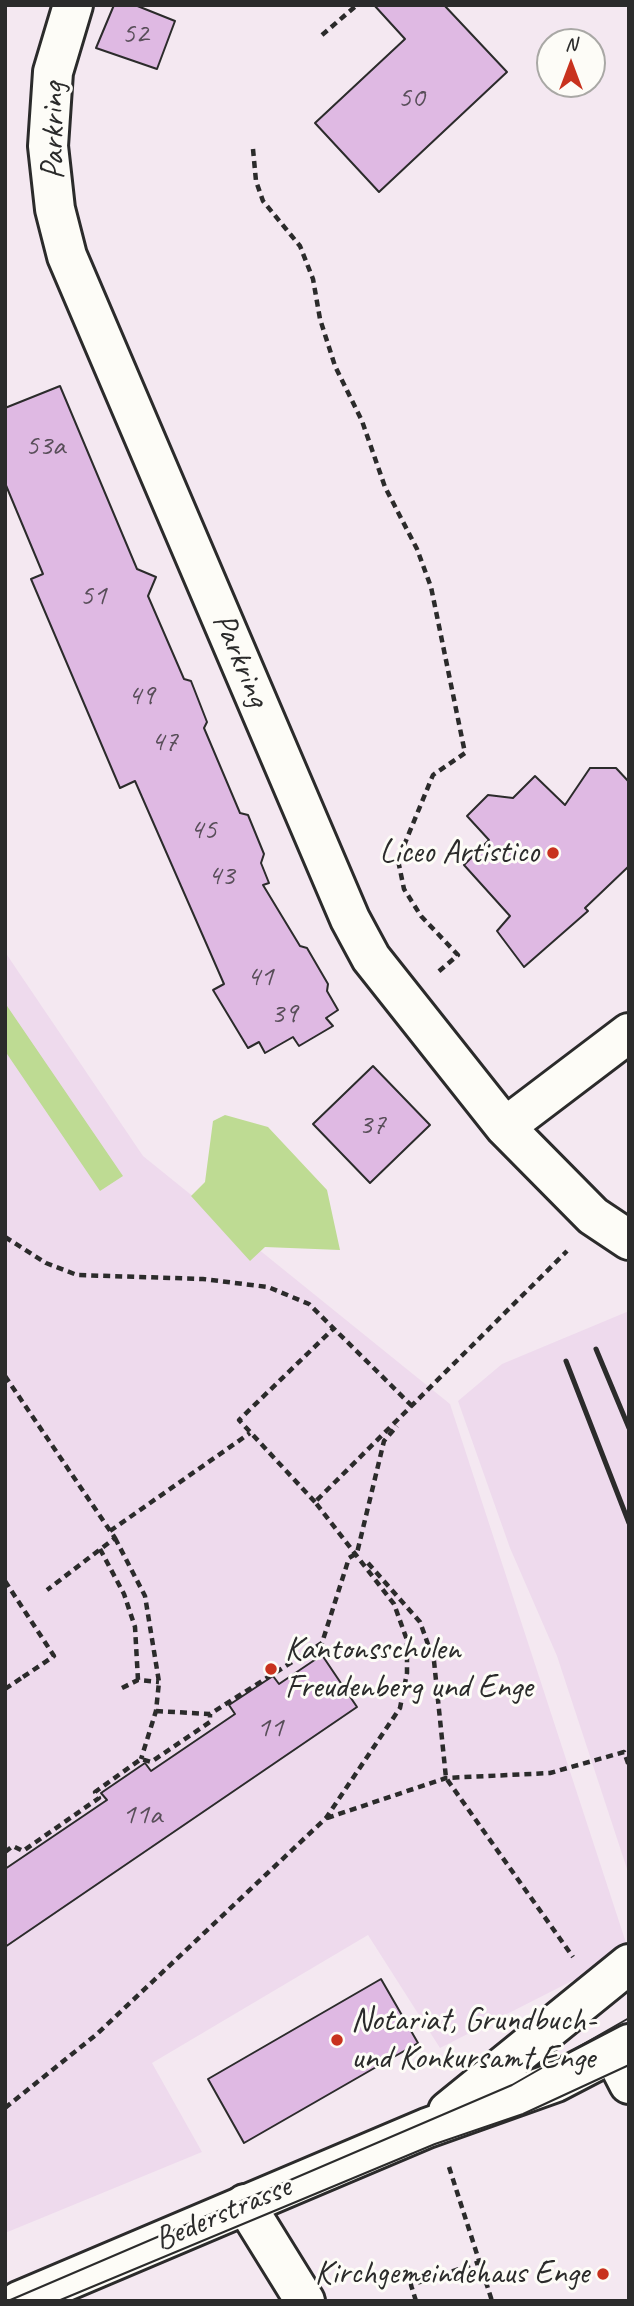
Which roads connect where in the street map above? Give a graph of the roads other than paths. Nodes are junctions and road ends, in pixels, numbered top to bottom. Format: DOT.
graph roads {
  1 [pos="73,5"];
  2 [pos="629,1033"];
  3 [pos="505,1127"];
  4 [pos="629,1241"];
  5 [pos="629,1964"];
  6 [pos="588,1997"];
  7 [pos="624,2060"];
  8 [pos="427,2128"];
  9 [pos="245,2204"];
  10 [pos="19,2301"];
  11 [pos="305,2301"];
  1 -- 3 [label="street, Parkring"];
  2 -- 3 [label="street"];
  3 -- 4 [label="street, Parkring"];
  5 -- 6 [label="street, Bederstrasse"];
  6 -- 7 [label="street"];
  6 -- 8 [label="street, Bederstrasse"];
  7 -- 8 [label="street, Bederstrasse"];
  8 -- 9 [label="street, Bederstrasse"];
  9 -- 10 [label="street, Bederstrasse"];
  9 -- 11 [label="street"];
}
